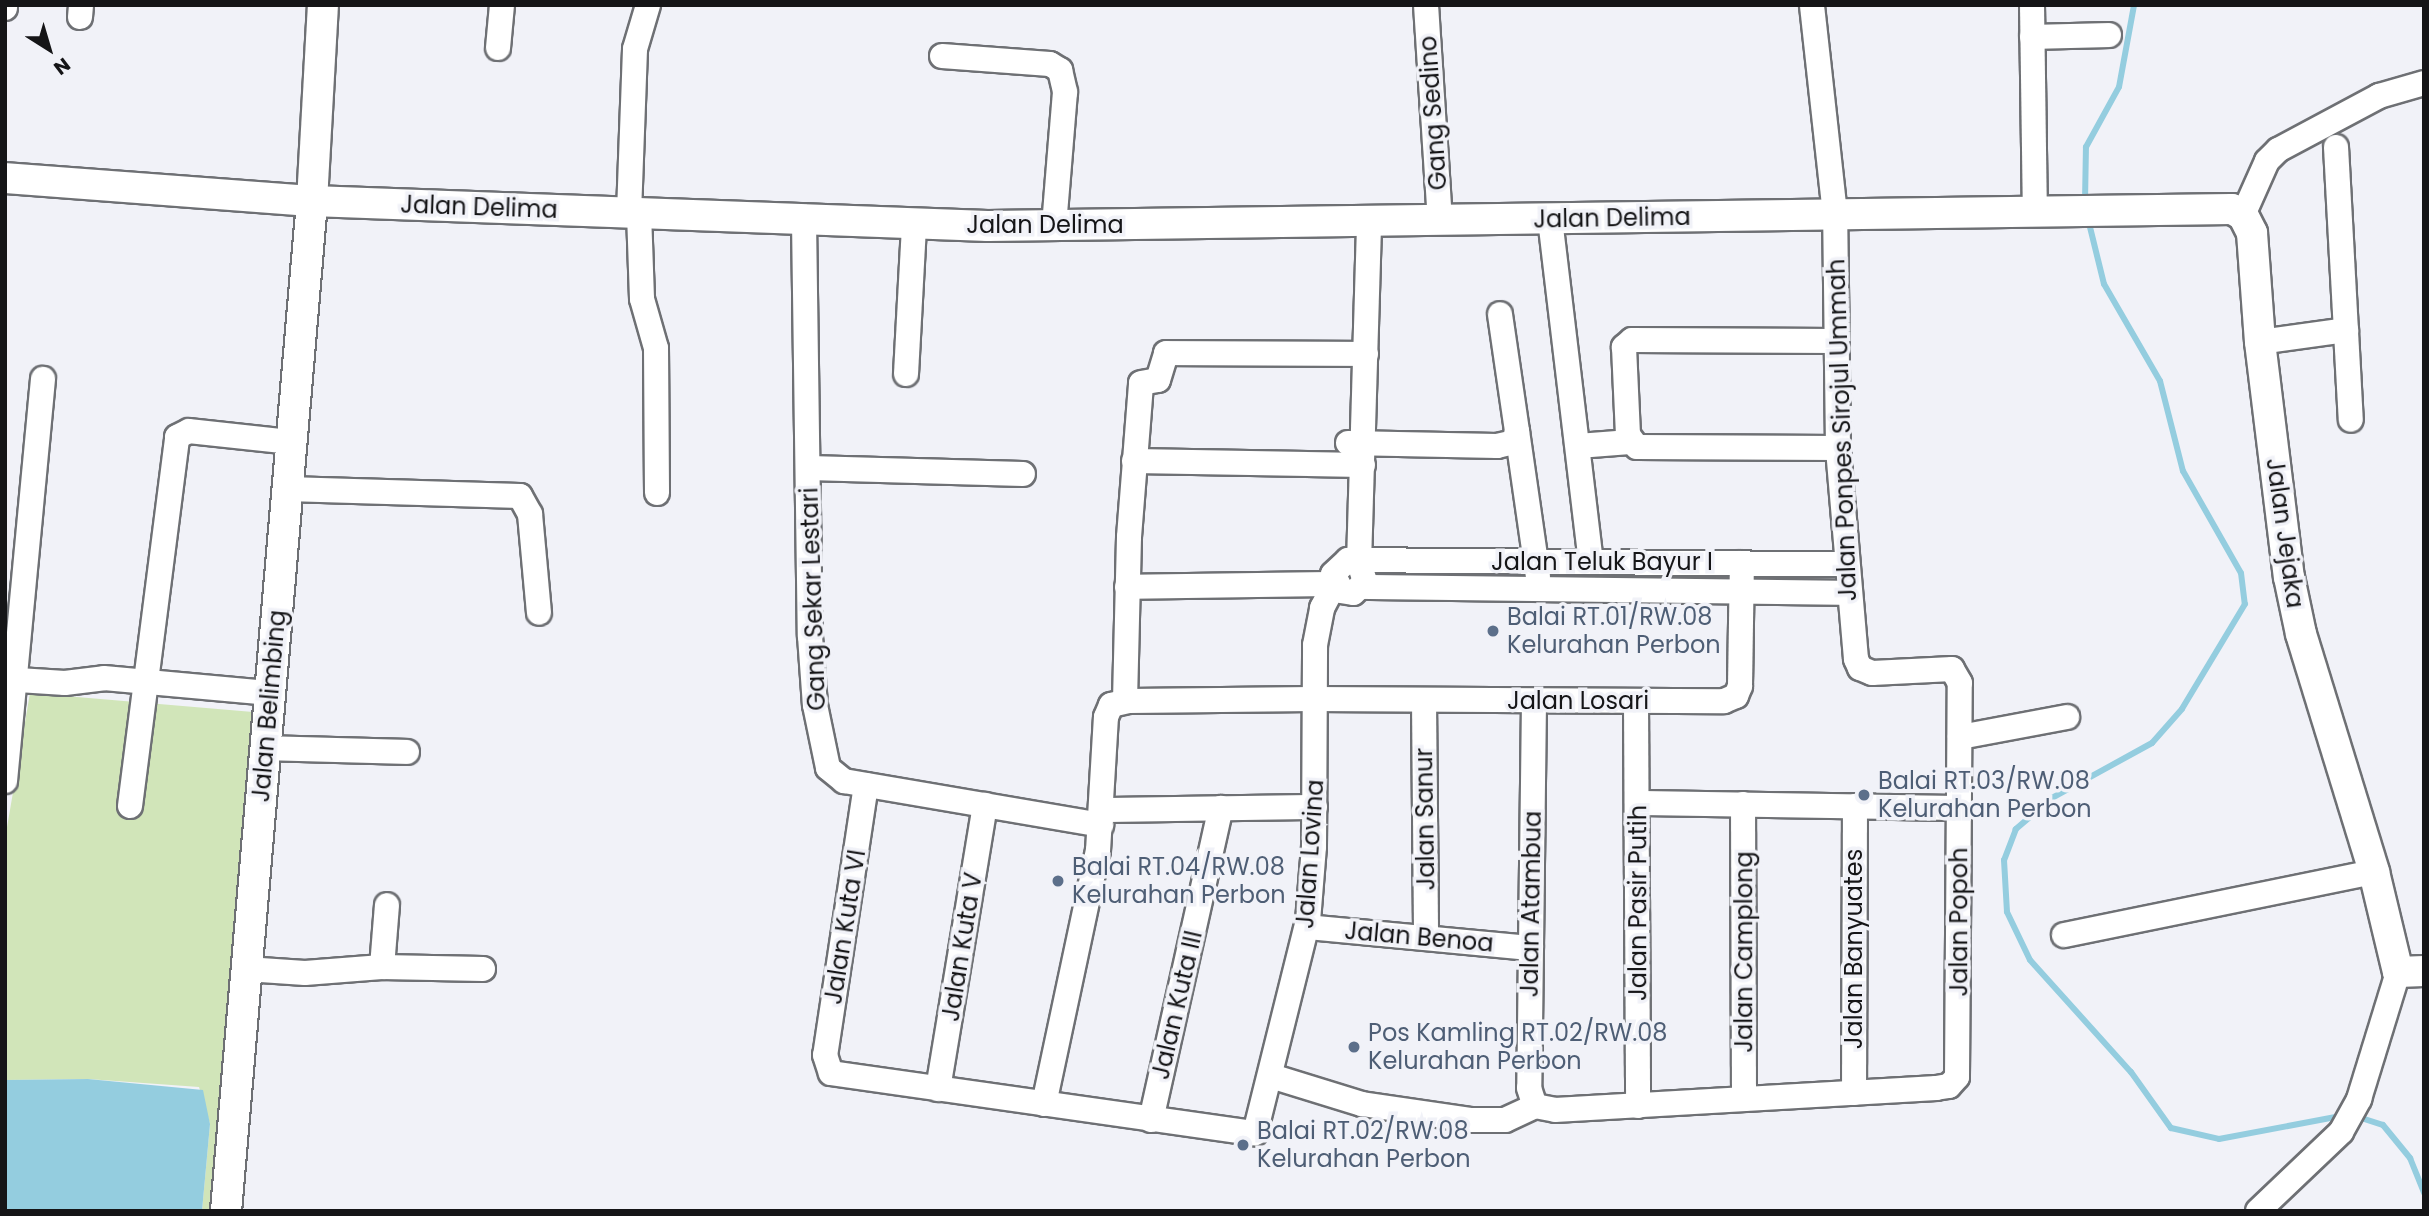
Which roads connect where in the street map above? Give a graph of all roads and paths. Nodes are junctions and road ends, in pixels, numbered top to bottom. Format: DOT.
graph roads {
  1 [pos="323,5"];
  2 [pos="502,5"];
  3 [pos="648,5"];
  4 [pos="1426,5"];
  5 [pos="1812,5"];
  6 [pos="2032,5"];
  7 [pos="2109,35"];
  8 [pos="2032,37"];
  9 [pos="498,48"];
  10 [pos="942,56"];
  11 [pos="2424,83"];
  12 [pos="2336,147"];
  13 [pos="5,178"];
  14 [pos="312,201"];
  15 [pos="2035,211"];
  16 [pos="634,213"];
  17 [pos="1835,214"];
  18 [pos="2243,215"];
  19 [pos="1550,219"];
  20 [pos="804,220"];
  21 [pos="1440,220"];
  22 [pos="1361,222"];
  23 [pos="914,224"];
  24 [pos="1054,226"];
  25 [pos="1500,314"];
  26 [pos="2346,330"];
  27 [pos="1836,341"];
  28 [pos="2260,342"];
  29 [pos="1358,354"];
  30 [pos="906,374"];
  31 [pos="43,379"];
  32 [pos="2351,420"];
  33 [pos="1517,431"];
  34 [pos="291,442"];
  35 [pos="1636,445"];
  36 [pos="1577,446"];
  37 [pos="1838,447"];
  38 [pos="1355,454"];
  39 [pos="1134,461"];
  40 [pos="809,468"];
  41 [pos="1023,474"];
  42 [pos="287,489"];
  43 [pos="657,493"];
  44 [pos="1538,561"];
  45 [pos="1591,561"];
  46 [pos="1631,562"];
  47 [pos="1741,563"];
  48 [pos="1845,564"];
  49 [pos="1347,573"];
  50 [pos="1127,578"];
  51 [pos="1538,587"];
  52 [pos="1631,589"];
  53 [pos="1741,591"];
  54 [pos="1847,593"];
  55 [pos="539,613"];
  56 [pos="5,629"];
  57 [pos="19,673"];
  58 [pos="1958,676"];
  59 [pos="146,682"];
  60 [pos="270,693"];
  61 [pos="1313,699"];
  62 [pos="1423,700"];
  63 [pos="1125,701"];
  64 [pos="1534,701"];
  65 [pos="1636,701"];
  66 [pos="2067,717"];
  67 [pos="1960,737"];
  68 [pos="265,748"];
  69 [pos="407,752"];
  70 [pos="5,781"];
  71 [pos="866,785"];
  72 [pos="1639,803"];
  73 [pos="1743,804"];
  74 [pos="985,805"];
  75 [pos="130,806"];
  76 [pos="1855,806"];
  77 [pos="1315,807"];
  78 [pos="1221,808"];
  79 [pos="1960,808"];
  80 [pos="1102,817"];
  81 [pos="2374,872"];
  82 [pos="387,905"];
  83 [pos="1307,927"];
  84 [pos="2064,935"];
  85 [pos="1426,938"];
  86 [pos="1531,948"];
  87 [pos="382,967"];
  88 [pos="482,969"];
  89 [pos="246,970"];
  90 [pos="2411,971"];
  91 [pos="1271,1076"];
  92 [pos="938,1089"];
  93 [pos="1854,1093"];
  94 [pos="1744,1099"];
  95 [pos="1044,1104"];
  96 [pos="1535,1106"];
  97 [pos="1638,1106"];
  98 [pos="1151,1120"];
  99 [pos="226,1211"];
  100 [pos="2258,1211"];
  1 -- 14 [label="street, Jalan Belimbing"];
  2 -- 9 [label="street"];
  3 -- 16 [label="street"];
  4 -- 21 [label="street, Gang Sedino"];
  5 -- 17 [label="street, Jalan Ponpes Sirojul Ummah"];
  6 -- 8 [label="street"];
  7 -- 8 [label="street"];
  8 -- 15 [label="street"];
  10 -- 24 [label="street"];
  11 -- 18 [label="street"];
  12 -- 26 [label="street"];
  13 -- 14 [label="street, Jalan Delima"];
  14 -- 16 [label="street, Jalan Delima"];
  14 -- 34 [label="street, Jalan Belimbing"];
  15 -- 17 [label="street, Jalan Delima"];
  15 -- 18 [label="street, Jalan Delima"];
  16 -- 20 [label="street, Jalan Delima"];
  16 -- 43 [label="street"];
  17 -- 19 [label="street, Jalan Delima"];
  17 -- 27 [label="street, Jalan Ponpes Sirojul Ummah"];
  18 -- 28 [label="street, Jalan Jejaka"];
  19 -- 21 [label="street, Jalan Delima"];
  19 -- 36 [label="street"];
  20 -- 23 [label="street, Jalan Delima"];
  20 -- 40 [label="street, Gang Sekar Lestari"];
  21 -- 22 [label="street, Jalan Delima"];
  22 -- 24 [label="street, Jalan Delima"];
  22 -- 29 [label="street, Jalan Lovina"];
  23 -- 24 [label="street, Jalan Delima"];
  23 -- 30 [label="street"];
  25 -- 33 [label="street"];
  26 -- 28 [label="street"];
  26 -- 32 [label="street"];
  27 -- 35 [label="street"];
  27 -- 37 [label="street, Jalan Ponpes Sirojul Ummah"];
  28 -- 81 [label="street, Jalan Jejaka"];
  29 -- 38 [label="street, Jalan Lovina"];
  29 -- 39 [label="street"];
  31 -- 57 [label="street"];
  33 -- 38 [label="street"];
  33 -- 44 [label="street"];
  34 -- 42 [label="street, Jalan Belimbing"];
  34 -- 59 [label="street"];
  35 -- 36 [label="street"];
  35 -- 37 [label="street"];
  36 -- 45 [label="street"];
  37 -- 48 [label="street, Jalan Ponpes Sirojul Ummah"];
  38 -- 39 [label="street"];
  38 -- 49 [label="street, Jalan Lovina"];
  39 -- 50 [label="street"];
  40 -- 41 [label="street, Gang Sekar Lestari"];
  40 -- 71 [label="street, Gang Sekar Lestari"];
  42 -- 55 [label="street"];
  42 -- 60 [label="street, Jalan Belimbing"];
  44 -- 45 [label="street, Jalan Teluk Bayur I"];
  44 -- 49 [label="street, Jalan Teluk Bayur I"];
  44 -- 51 [label="street"];
  45 -- 46 [label="street, Jalan Teluk Bayur I"];
  46 -- 47 [label="street, Jalan Teluk Bayur I"];
  46 -- 52 [label="street"];
  47 -- 48 [label="street, Jalan Teluk Bayur I"];
  47 -- 53 [label="street"];
  48 -- 54 [label="street, Jalan Ponpes Sirojul Ummah"];
  49 -- 50 [label="street"];
  49 -- 51 [label="street, Jalan Teluk Bayur I"];
  49 -- 61 [label="street, Jalan Lovina"];
  50 -- 63 [label="street"];
  51 -- 52 [label="street, Jalan Teluk Bayur I"];
  52 -- 53 [label="street, Jalan Teluk Bayur I"];
  53 -- 54 [label="street, Jalan Teluk Bayur I"];
  53 -- 65 [label="street, Jalan Losari"];
  54 -- 58 [label="street, Jalan Ponpes Sirojul Ummah"];
  56 -- 57 [label="street"];
  57 -- 59 [label="street"];
  57 -- 70 [label="street"];
  58 -- 67 [label="street, Jalan Popoh"];
  59 -- 60 [label="street"];
  59 -- 75 [label="street"];
  60 -- 68 [label="street, Jalan Belimbing"];
  61 -- 62 [label="street, Jalan Losari"];
  61 -- 63 [label="street, Jalan Losari"];
  61 -- 77 [label="street, Jalan Lovina"];
  62 -- 64 [label="street, Jalan Losari"];
  62 -- 85 [label="street, Jalan Sanur"];
  63 -- 80 [label="street"];
  64 -- 65 [label="street, Jalan Losari"];
  64 -- 86 [label="street, Jalan Atambua"];
  65 -- 72 [label="street, Jalan Pasir Putih"];
  66 -- 67 [label="street"];
  67 -- 79 [label="street, Jalan Popoh"];
  68 -- 69 [label="street"];
  68 -- 89 [label="street, Jalan Belimbing"];
  71 -- 74 [label="street"];
  71 -- 92 [label="street, Jalan Kuta VI"];
  72 -- 73 [label="street"];
  72 -- 97 [label="street, Jalan Pasir Putih"];
  73 -- 76 [label="street"];
  73 -- 94 [label="street, Jalan Camplong"];
  74 -- 80 [label="street"];
  74 -- 92 [label="street, Jalan Kuta V"];
  76 -- 79 [label="street"];
  76 -- 93 [label="street, Jalan Banyuates"];
  77 -- 78 [label="street"];
  77 -- 83 [label="street, Jalan Lovina"];
  78 -- 80 [label="street"];
  78 -- 98 [label="street, Jalan Kuta III"];
  79 -- 93 [label="street, Jalan Popoh"];
  80 -- 95 [label="street"];
  81 -- 84 [label="street"];
  81 -- 90 [label="street, Jalan Jejaka"];
  82 -- 87 [label="street"];
  83 -- 85 [label="street, Jalan Benoa"];
  83 -- 91 [label="street, Jalan Lovina"];
  85 -- 86 [label="street, Jalan Benoa"];
  86 -- 96 [label="street, Jalan Atambua"];
  87 -- 88 [label="street"];
  87 -- 89 [label="street"];
  89 -- 99 [label="street, Jalan Belimbing"];
  90 -- 100 [label="street"];
  91 -- 96 [label="street"];
  91 -- 98 [label="street, Jalan Lovina"];
  92 -- 95 [label="street"];
  93 -- 94 [label="street"];
  94 -- 97 [label="street"];
  95 -- 98 [label="street"];
  96 -- 97 [label="street"];
}
